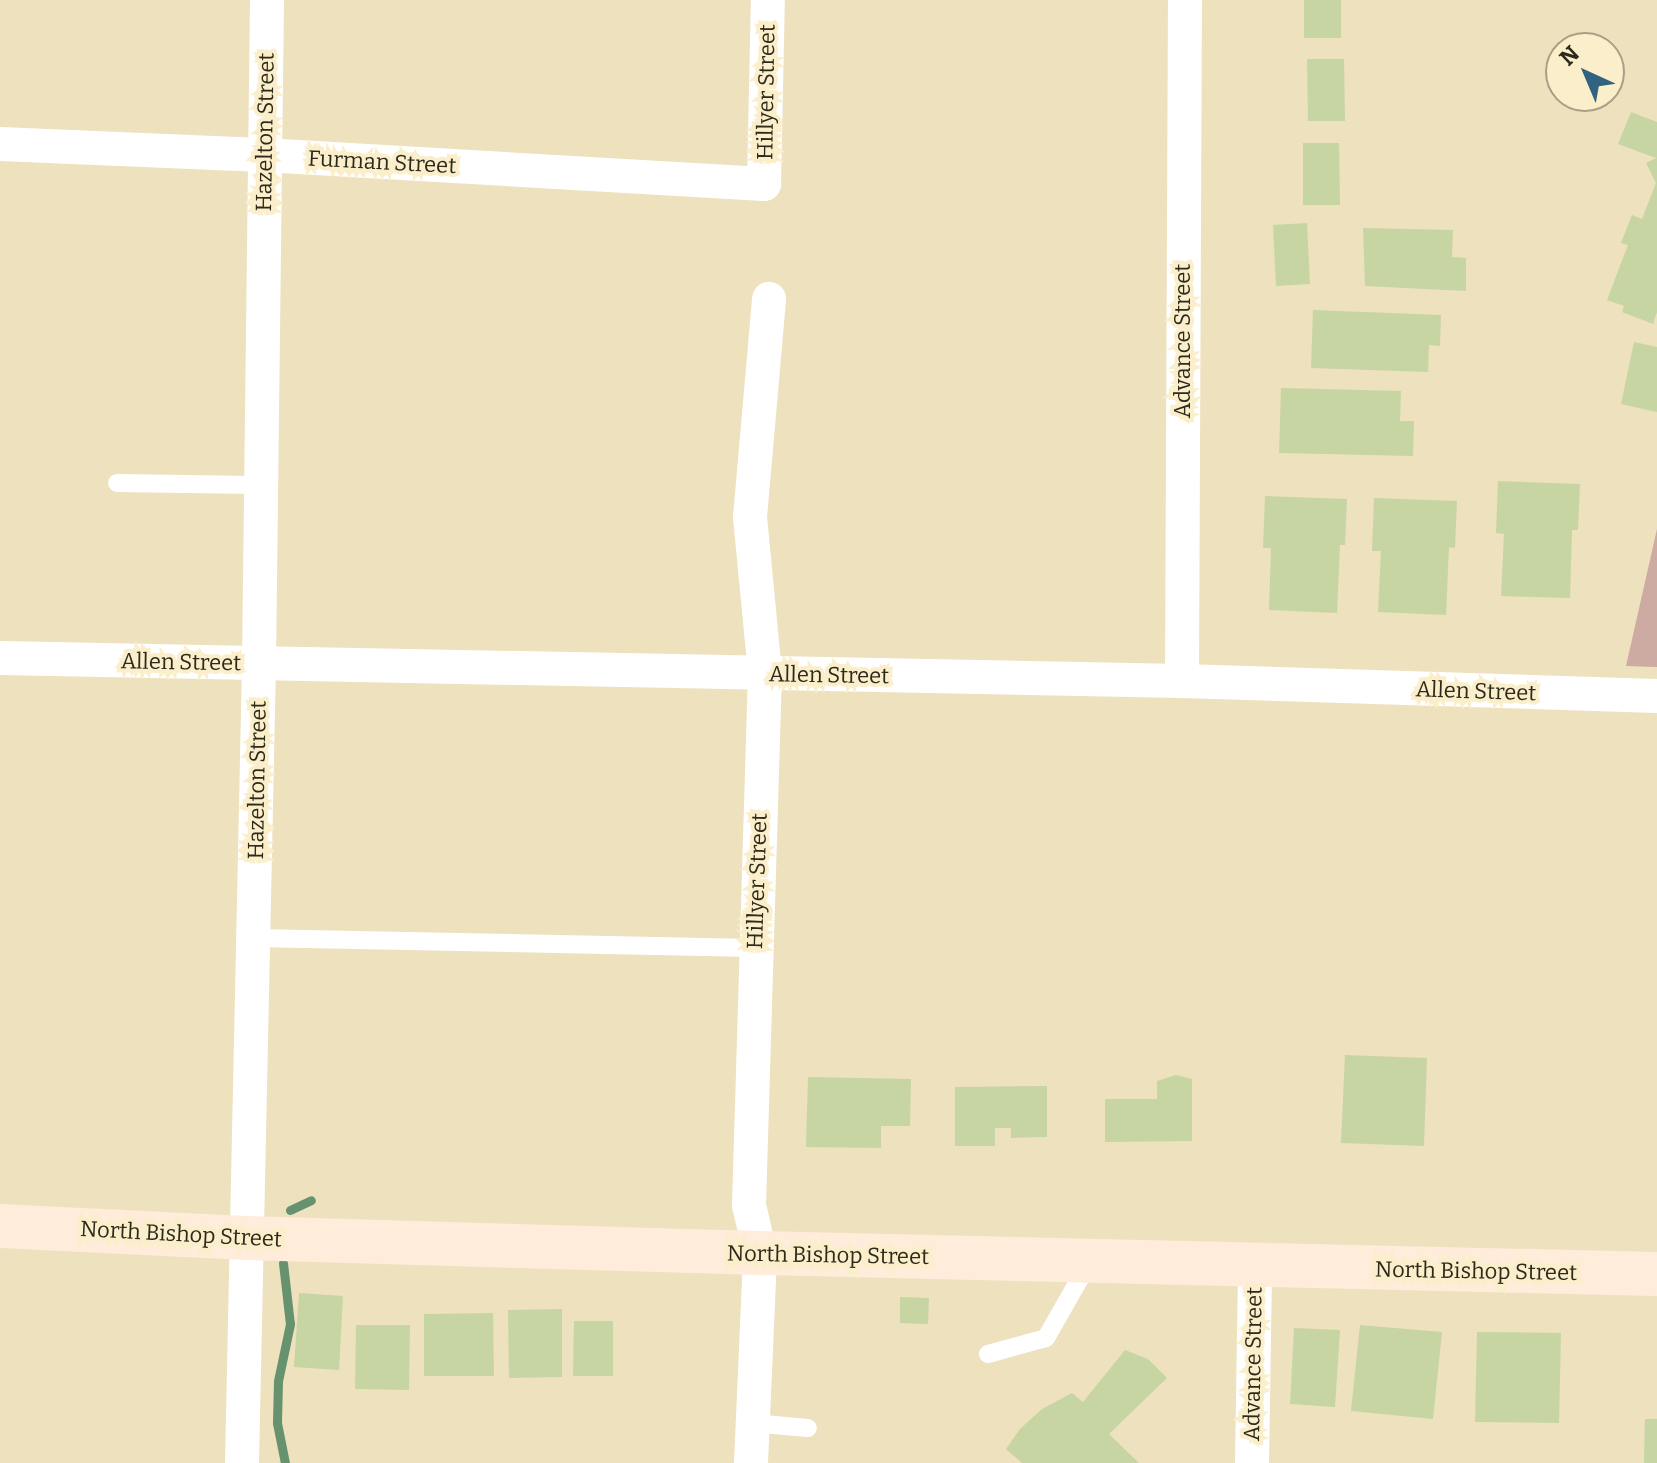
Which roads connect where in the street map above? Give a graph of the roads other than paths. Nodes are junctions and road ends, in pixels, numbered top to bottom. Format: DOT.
graph roads {
  1 [pos="267,0"];
  2 [pos="768,0"];
  3 [pos="1185,0"];
  4 [pos="0,144"];
  5 [pos="264,155"];
  6 [pos="764,184"];
  7 [pos="769,299"];
  8 [pos="117,483"];
  9 [pos="261,485"];
  10 [pos="0,658"];
  11 [pos="259,664"];
  12 [pos="765,673"];
  13 [pos="1182,681"];
  14 [pos="1657,696"];
  15 [pos="253,938"];
  16 [pos="754,948"];
  17 [pos="0,1226"];
  18 [pos="246,1238"];
  19 [pos="760,1253"];
  20 [pos="1090,1261"];
  21 [pos="1255,1266"];
  22 [pos="1657,1274"];
  23 [pos="988,1354"];
  24 [pos="752,1423"];
  25 [pos="808,1428"];
  26 [pos="242,1463"];
  27 [pos="751,1463"];
  28 [pos="1252,1463"];
  1 -- 5 [label="street, Hazelton Street"];
  2 -- 6 [label="street, Hillyer Street"];
  3 -- 13 [label="street, Advance Street"];
  4 -- 5 [label="street, Furman Street"];
  5 -- 6 [label="street, Furman Street"];
  5 -- 9 [label="street, Hazelton Street"];
  7 -- 12 [label="street, Hillyer Street"];
  8 -- 9 [label="lane"];
  9 -- 11 [label="street, Hazelton Street"];
  10 -- 11 [label="street, Allen Street"];
  11 -- 12 [label="street, Allen Street"];
  11 -- 15 [label="street, Hazelton Street"];
  12 -- 13 [label="street, Allen Street"];
  12 -- 16 [label="street, Hillyer Street"];
  13 -- 14 [label="street, Allen Street"];
  15 -- 16 [label="lane"];
  15 -- 18 [label="street, Hazelton Street"];
  16 -- 19 [label="street, Hillyer Street"];
  17 -- 18 [label="street, North Bishop Street"];
  18 -- 19 [label="street, North Bishop Street"];
  18 -- 26 [label="street, Hazelton Street"];
  19 -- 20 [label="street, North Bishop Street"];
  19 -- 24 [label="street, Hillyer Street"];
  20 -- 21 [label="street, North Bishop Street"];
  20 -- 23 [label="lane"];
  21 -- 22 [label="street, North Bishop Street"];
  21 -- 28 [label="street, Advance Street"];
  24 -- 25 [label="lane"];
  24 -- 27 [label="street, Hillyer Street"];
}
